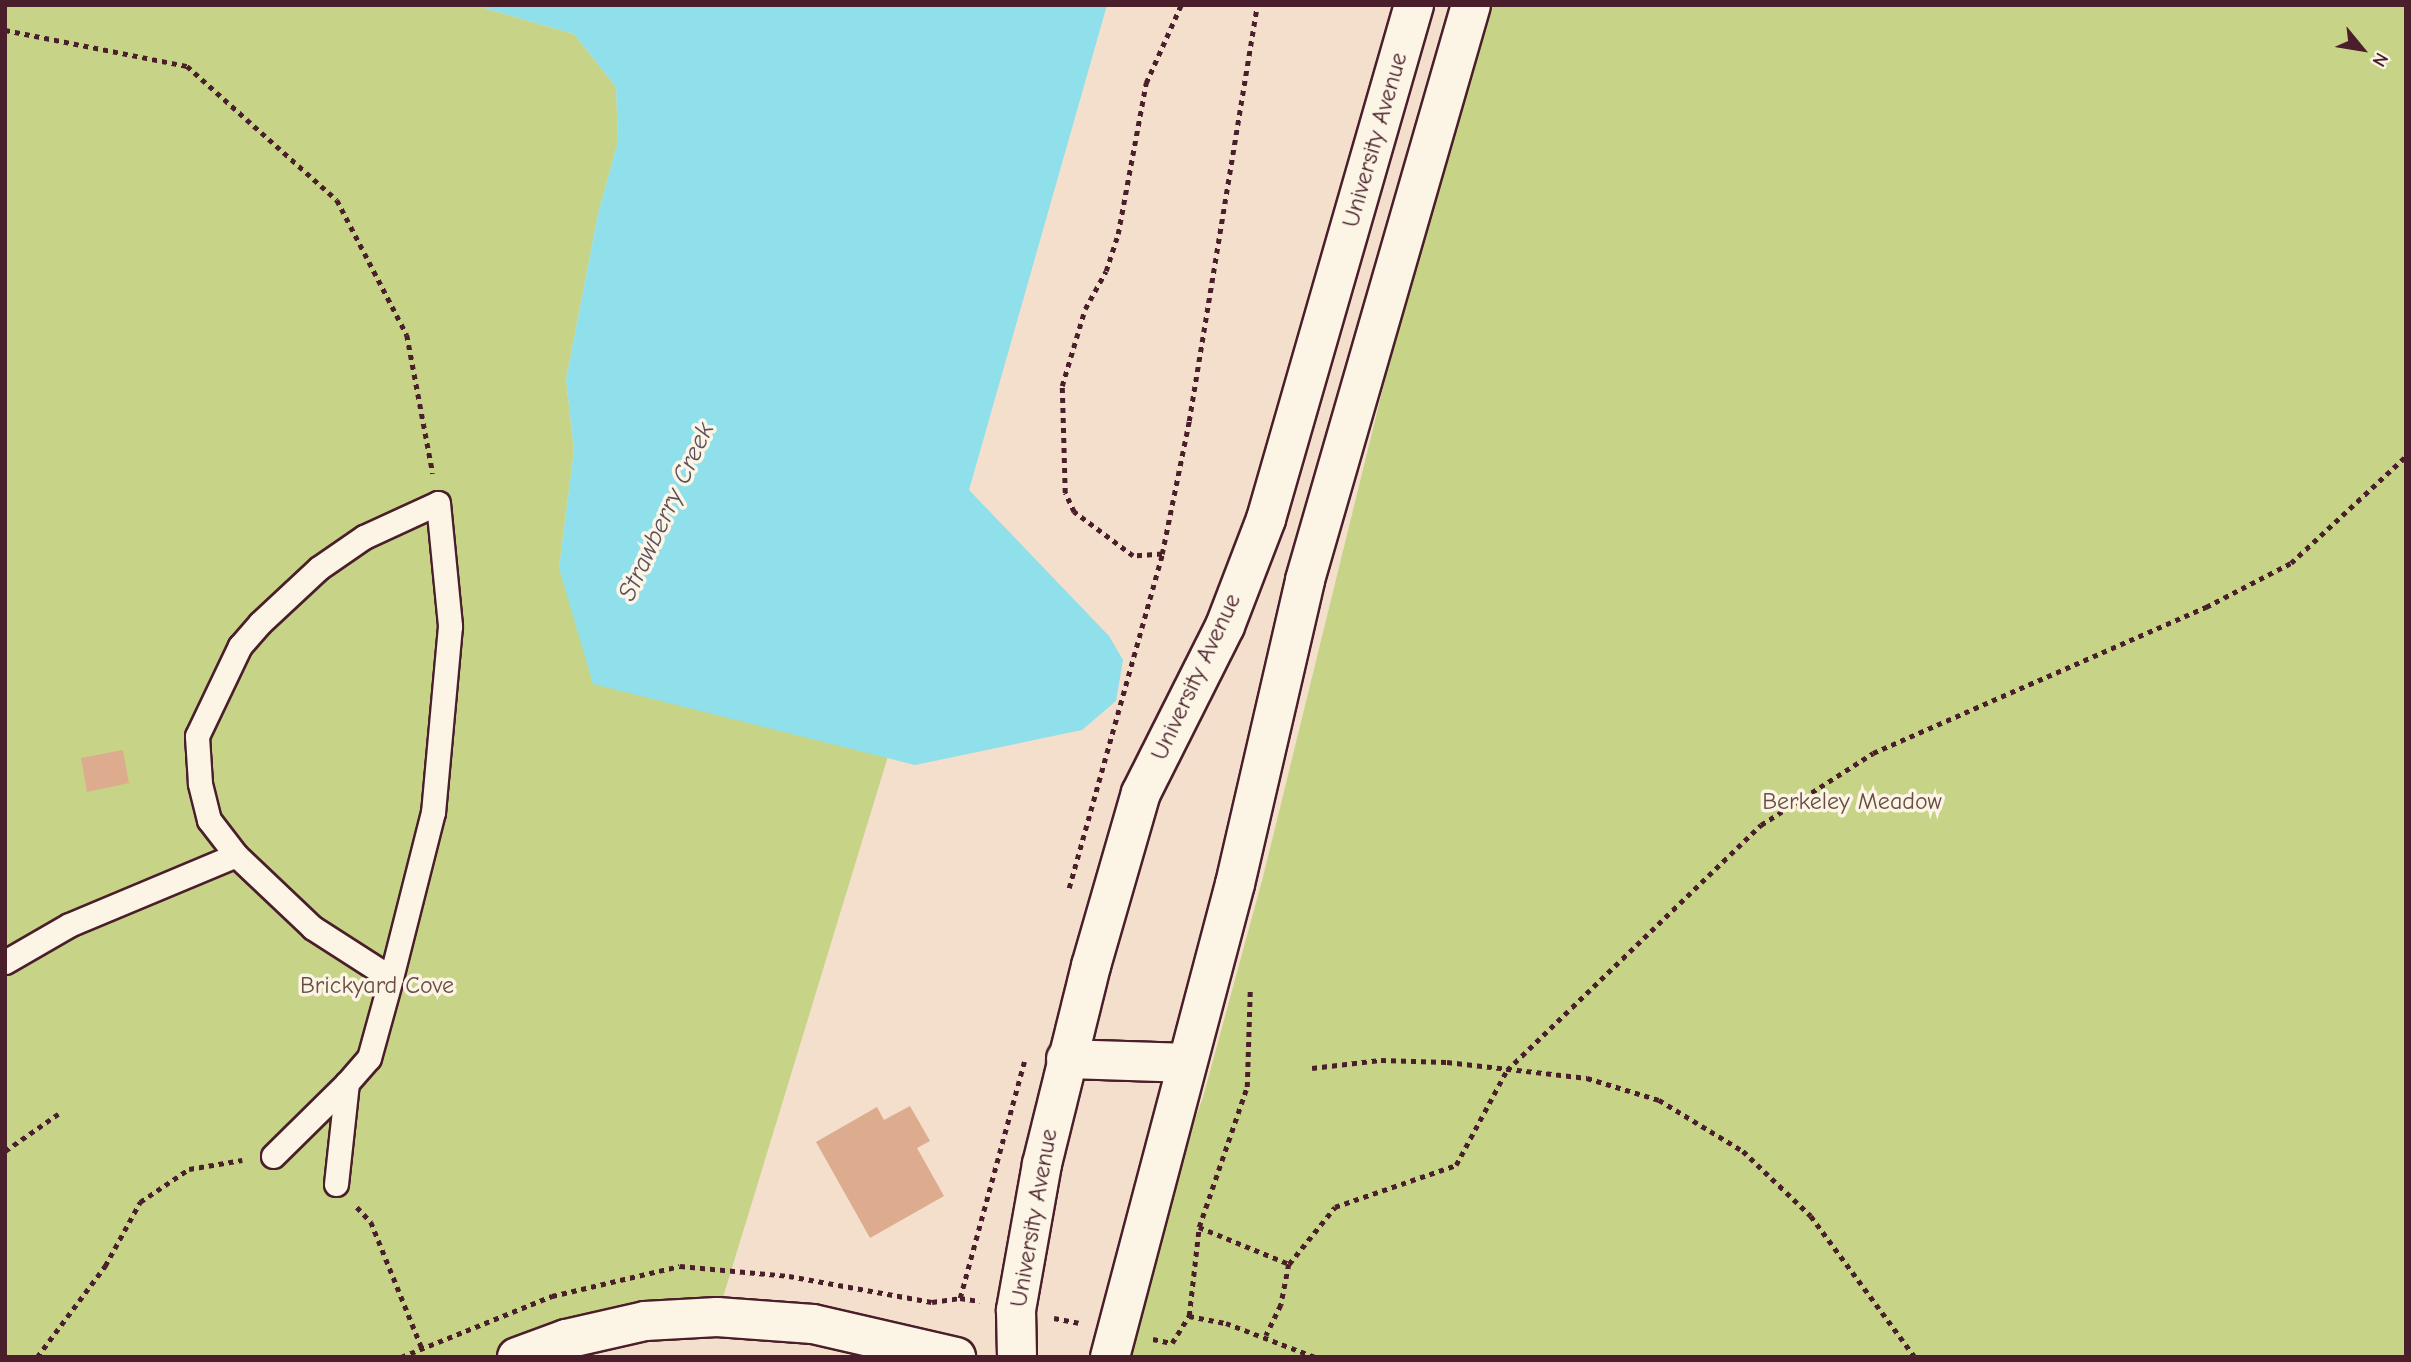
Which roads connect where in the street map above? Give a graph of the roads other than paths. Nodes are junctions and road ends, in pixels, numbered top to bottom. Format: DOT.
graph roads {
  1 [pos="1414,5"];
  2 [pos="1471,5"];
  3 [pos="236,855"];
  4 [pos="5,962"];
  5 [pos="391,978"];
  6 [pos="1066,1059"];
  7 [pos="1186,1063"];
  8 [pos="347,1083"];
  9 [pos="273,1156"];
  10 [pos="336,1185"];
  11 [pos="517,1357"];
  12 [pos="956,1357"];
  13 [pos="1017,1357"];
  14 [pos="1110,1357"];
  1 -- 6 [label="street, University Avenue"];
  2 -- 7 [label="street"];
  3 -- 4 [label="lane"];
  3 -- 5 [label="lane"];
  3 -- 5 [label="lane"];
  5 -- 8 [label="lane"];
  6 -- 7 [label="street"];
  6 -- 13 [label="street, University Avenue"];
  7 -- 14 [label="street"];
  8 -- 9 [label="lane"];
  8 -- 10 [label="lane"];
  11 -- 12 [label="street"];
}
